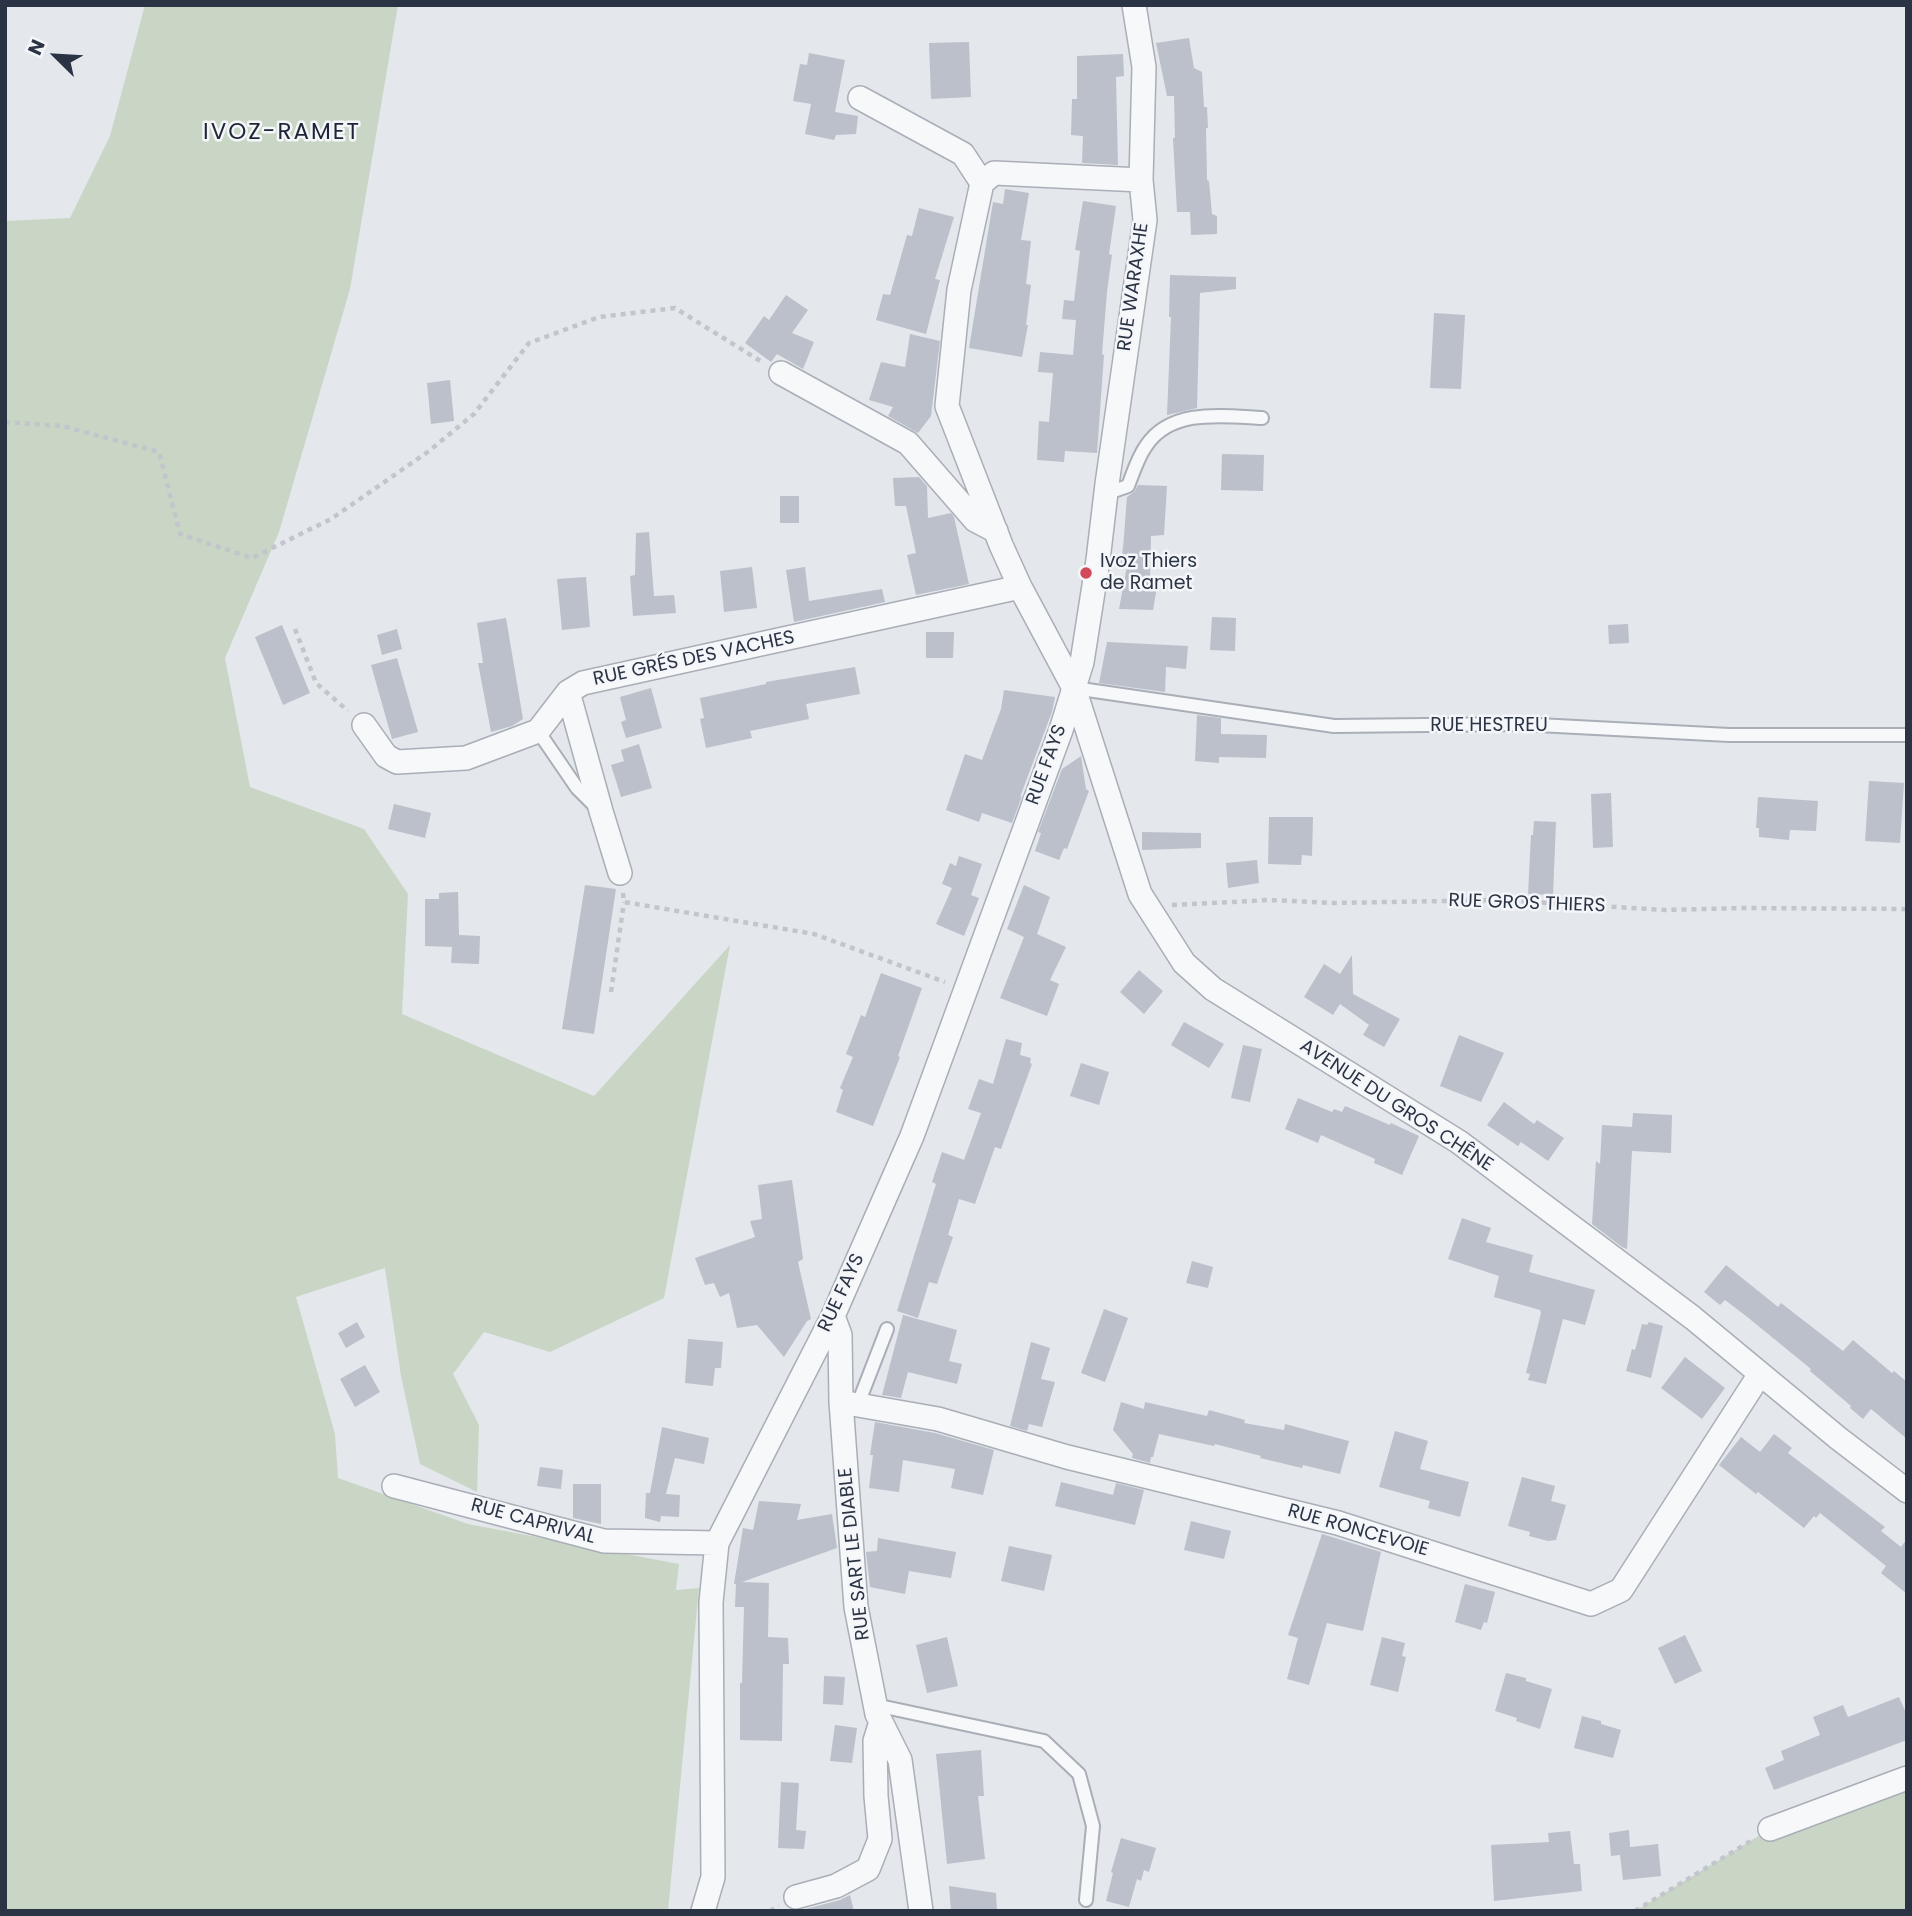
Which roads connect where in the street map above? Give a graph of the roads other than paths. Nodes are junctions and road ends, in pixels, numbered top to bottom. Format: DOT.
graph roads {
  1 [pos="1134,5"];
  2 [pos="860,99"];
  3 [pos="1141,180"];
  4 [pos="982,183"];
  5 [pos="781,373"];
  6 [pos="1262,418"];
  7 [pos="1106,489"];
  8 [pos="996,531"];
  9 [pos="1020,587"];
  10 [pos="1074,688"];
  11 [pos="568,692"];
  12 [pos="363,725"];
  13 [pos="538,731"];
  14 [pos="1907,735"];
  15 [pos="601,811"];
  16 [pos="621,873"];
  17 [pos="833,1316"];
  18 [pos="887,1329"];
  19 [pos="1760,1374"];
  20 [pos="849,1403"];
  21 [pos="394,1486"];
  22 [pos="1907,1491"];
  23 [pos="717,1543"];
  24 [pos="878,1714"];
  25 [pos="1907,1777"];
  26 [pos="1770,1829"];
  27 [pos="796,1898"];
  28 [pos="1086,1900"];
  29 [pos="703,1911"];
  30 [pos="921,1911"];
  1 -- 3 [label="street, RUE WARAXHE"];
  2 -- 4 [label="street"];
  3 -- 4 [label="street"];
  3 -- 7 [label="street, RUE WARAXHE"];
  4 -- 8 [label="street, AVENUE DU GROS CHÊNE"];
  5 -- 8 [label="street"];
  6 -- 7 [label="lane"];
  7 -- 10 [label="street, RUE WARAXHE"];
  8 -- 9 [label="street, AVENUE DU GROS CHÊNE"];
  9 -- 10 [label="street, AVENUE DU GROS CHÊNE"];
  9 -- 11 [label="street, RUE GRÉS DES VACHES"];
  10 -- 14 [label="lane, RUE HESTREU"];
  10 -- 17 [label="street, RUE FAYS"];
  10 -- 19 [label="street, AVENUE DU GROS CHÊNE"];
  11 -- 13 [label="street, RUE GRÉS DES VACHES"];
  11 -- 15 [label="street"];
  12 -- 13 [label="street"];
  13 -- 15 [label="lane"];
  15 -- 16 [label="street"];
  17 -- 20 [label="street, RUE SART LE DIABLE"];
  17 -- 23 [label="street, RUE FAYS"];
  18 -- 20 [label="lane"];
  19 -- 20 [label="street, RUE RONCEVOIE"];
  19 -- 22 [label="street, AVENUE DU GROS CHÊNE"];
  20 -- 24 [label="street, RUE SART LE DIABLE"];
  21 -- 23 [label="street, RUE CAPRIVAL"];
  23 -- 29 [label="street, RUE FAYS"];
  24 -- 27 [label="street"];
  24 -- 28 [label="lane"];
  24 -- 30 [label="street, RUE SART LE DIABLE"];
  25 -- 26 [label="street"];
}
